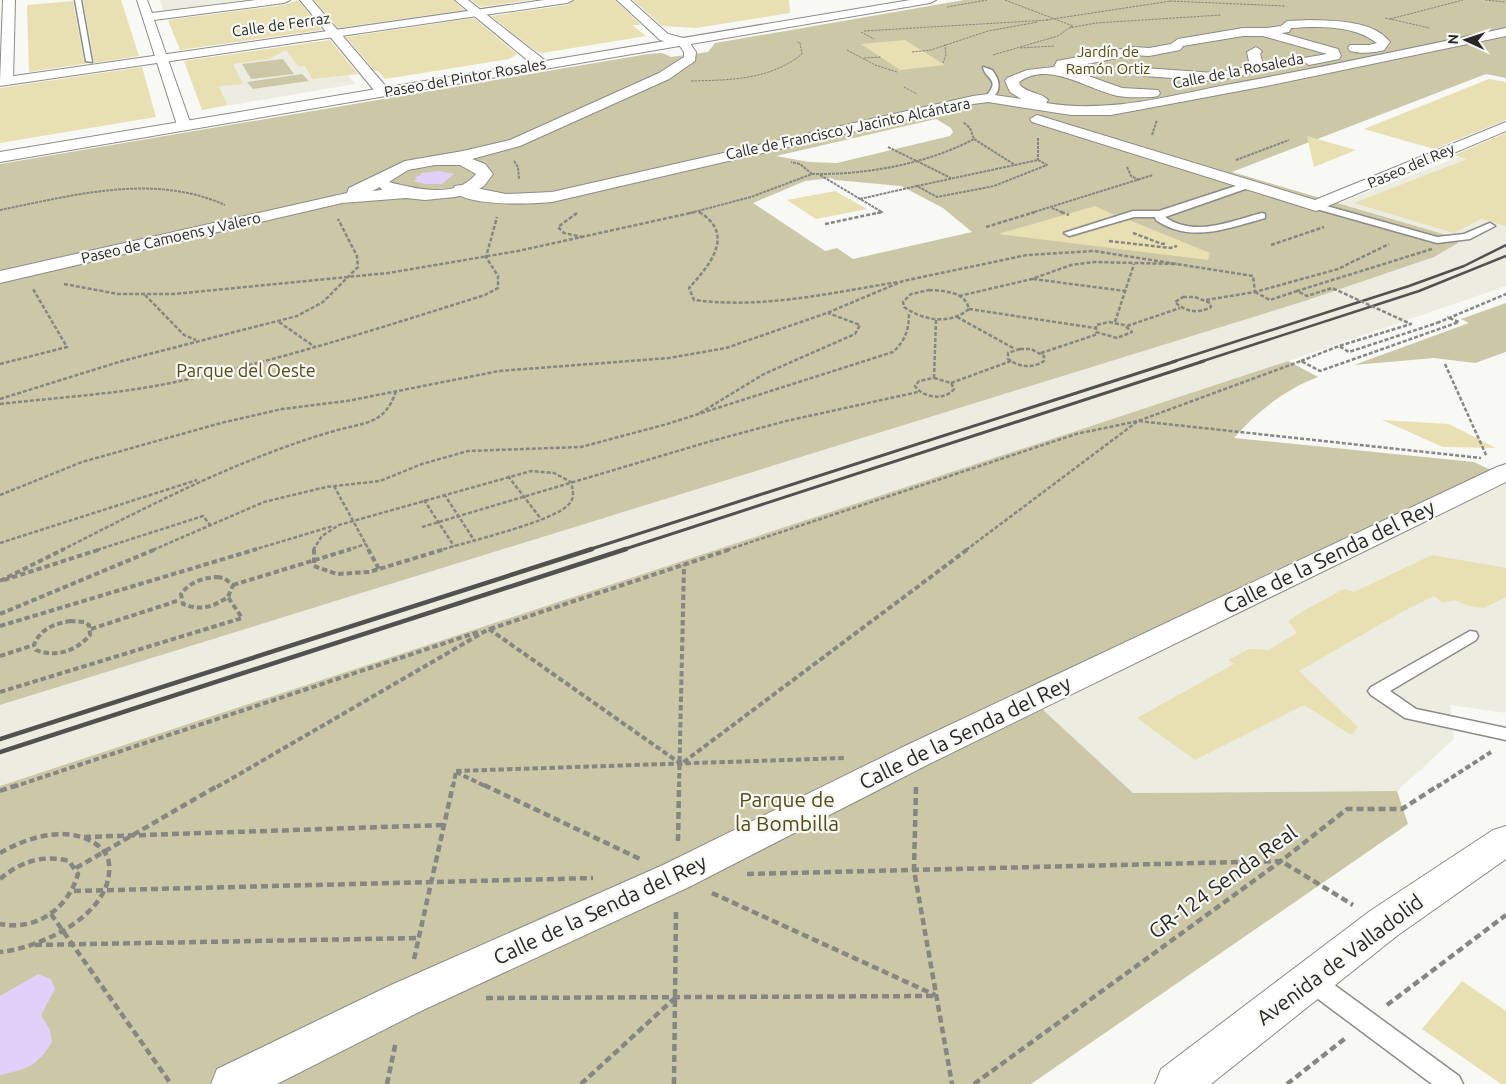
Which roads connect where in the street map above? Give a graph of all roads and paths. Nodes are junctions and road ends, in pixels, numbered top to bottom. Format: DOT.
graph roads {
  1 [pos="9,0"];
  2 [pos="78,0"];
  3 [pos="141,0"];
  4 [pos="284,0"];
  5 [pos="306,0"];
  6 [pos="461,0"];
  7 [pos="567,0"];
  8 [pos="623,0"];
  9 [pos="930,0"];
  10 [pos="1005,0"];
  11 [pos="1174,0"];
  12 [pos="1463,0"];
  13 [pos="1485,0"];
  14 [pos="1506,2"];
  15 [pos="477,13"];
  16 [pos="148,17"];
  17 [pos="1058,18"];
  18 [pos="1390,19"];
  19 [pos="1284,26"];
  20 [pos="1069,28"];
  21 [pos="1362,30"];
  22 [pos="861,31"];
  23 [pos="1258,32"];
  24 [pos="1506,32"];
  25 [pos="334,34"];
  26 [pos="682,36"];
  27 [pos="1320,38"];
  28 [pos="874,39"];
  29 [pos="792,40"];
  30 [pos="1299,42"];
  31 [pos="945,44"];
  32 [pos="1145,46"];
  33 [pos="1219,48"];
  34 [pos="1358,48"];
  35 [pos="847,50"];
  36 [pos="1262,50"];
  37 [pos="912,52"];
  38 [pos="1181,52"];
  39 [pos="1333,53"];
  40 [pos="881,57"];
  41 [pos="162,59"];
  42 [pos="863,59"];
  43 [pos="90,61"];
  44 [pos="943,63"];
  45 [pos="542,66"];
  46 [pos="1060,68"];
  47 [pos="989,70"];
  48 [pos="1107,71"];
  49 [pos="897,72"];
  50 [pos="1137,73"];
  51 [pos="1239,73"];
  52 [pos="688,81"];
  53 [pos="3,82"];
  54 [pos="1091,82"];
  55 [pos="1066,86"];
  56 [pos="1049,90"];
  57 [pos="1131,91"];
  58 [pos="383,92"];
  59 [pos="1023,95"];
  60 [pos="981,99"];
  61 [pos="1153,104"];
  62 [pos="1048,123"];
  63 [pos="184,125"];
  64 [pos="1506,126"];
  65 [pos="974,139"];
  66 [pos="1289,140"];
  67 [pos="515,142"];
  68 [pos="888,147"];
  69 [pos="1127,147"];
  70 [pos="0,156"];
  71 [pos="1038,160"];
  72 [pos="1235,160"];
  73 [pos="432,161"];
  74 [pos="784,161"];
  75 [pos="1016,165"];
  76 [pos="483,169"];
  77 [pos="1159,174"];
  78 [pos="820,175"];
  79 [pos="1132,176"];
  80 [pos="386,177"];
  81 [pos="952,178"];
  82 [pos="1140,180"];
  83 [pos="1248,184"];
  84 [pos="917,186"];
  85 [pos="461,190"];
  86 [pos="405,193"];
  87 [pos="342,198"];
  88 [pos="859,199"];
  89 [pos="1316,206"];
  90 [pos="230,208"];
  91 [pos="1051,208"];
  92 [pos="0,210"];
  93 [pos="499,210"];
  94 [pos="583,211"];
  95 [pos="698,211"];
  96 [pos="1064,213"];
  97 [pos="1159,214"];
  98 [pos="337,216"];
  99 [pos="1262,216"];
  100 [pos="1106,222"];
  101 [pos="824,224"];
  102 [pos="1328,226"];
  103 [pos="1490,226"];
  104 [pos="986,227"];
  105 [pos="1069,234"];
  106 [pos="585,238"];
  107 [pos="1392,243"];
  108 [pos="1271,244"];
  109 [pos="1180,245"];
  110 [pos="1424,246"];
  111 [pos="486,257"];
  112 [pos="1134,264"];
  113 [pos="1182,264"];
  114 [pos="0,277"];
  115 [pos="350,277"];
  116 [pos="1032,279"];
  117 [pos="903,281"];
  118 [pos="56,282"];
  119 [pos="32,287"];
  120 [pos="1125,291"];
  121 [pos="1297,291"];
  122 [pos="1255,292"];
  123 [pos="1506,294"];
  124 [pos="145,295"];
  125 [pos="959,296"];
  126 [pos="1206,300"];
  127 [pos="1180,307"];
  128 [pos="969,309"];
  129 [pos="909,312"];
  130 [pos="827,313"];
  131 [pos="956,317"];
  132 [pos="1447,317"];
  133 [pos="936,319"];
  134 [pos="279,321"];
  135 [pos="1114,322"];
  136 [pos="1127,326"];
  137 [pos="1095,328"];
  138 [pos="1099,334"];
  139 [pos="196,341"];
  140 [pos="1339,346"];
  141 [pos="315,347"];
  142 [pos="1015,349"];
  143 [pos="1041,353"];
  144 [pos="1011,361"];
  145 [pos="1300,361"];
  146 [pos="0,364"];
  147 [pos="1445,364"];
  148 [pos="934,378"];
  149 [pos="950,383"];
  150 [pos="396,390"];
  151 [pos="918,392"];
  152 [pos="0,399"];
  153 [pos="0,404"];
  154 [pos="696,416"];
  155 [pos="1138,421"];
  156 [pos="1506,472"];
  157 [pos="209,476"];
  158 [pos="508,476"];
  159 [pos="572,482"];
  160 [pos="334,486"];
  161 [pos="444,494"];
  162 [pos="0,495"];
  163 [pos="524,497"];
  164 [pos="424,500"];
  165 [pos="458,516"];
  166 [pos="353,520"];
  167 [pos="541,520"];
  168 [pos="438,522"];
  169 [pos="339,525"];
  170 [pos="211,526"];
  171 [pos="422,527"];
  172 [pos="474,540"];
  173 [pos="0,543"];
  174 [pos="366,544"];
  175 [pos="454,546"];
  176 [pos="312,560"];
  177 [pos="684,565"];
  178 [pos="379,569"];
  179 [pos="0,581"];
  180 [pos="233,585"];
  181 [pos="228,597"];
  182 [pos="180,600"];
  183 [pos="0,614"];
  184 [pos="0,626"];
  185 [pos="489,629"];
  186 [pos="91,630"];
  187 [pos="1470,636"];
  188 [pos="34,645"];
  189 [pos="0,656"];
  190 [pos="0,692"];
  191 [pos="1502,741"];
  192 [pos="917,755"];
  193 [pos="848,758"];
  194 [pos="680,764"];
  195 [pos="0,791"];
  196 [pos="444,825"];
  197 [pos="132,836"];
  198 [pos="84,837"];
  199 [pos="1506,840"];
  200 [pos="105,851"];
  201 [pos="0,853"];
  202 [pos="1281,861"];
  203 [pos="76,868"];
  204 [pos="676,876"];
  205 [pos="0,879"];
  206 [pos="51,914"];
  207 [pos="1506,915"];
  208 [pos="0,924"];
  209 [pos="1384,924"];
  210 [pos="63,932"];
  211 [pos="419,938"];
  212 [pos="73,945"];
  213 [pos="35,946"];
  214 [pos="0,952"];
  215 [pos="1310,980"];
  216 [pos="937,996"];
  217 [pos="676,997"];
  218 [pos="406,998"];
  219 [pos="483,998"];
  220 [pos="1366,1022"];
  221 [pos="171,1084"];
  222 [pos="234,1084"];
  223 [pos="387,1084"];
  224 [pos="582,1084"];
  225 [pos="674,1084"];
  226 [pos="952,1084"];
  227 [pos="974,1084"];
  228 [pos="1177,1084"];
  229 [pos="1288,1084"];
  230 [pos="1451,1084"];
  1 -- 53 [label="street"];
  2 -- 43 [label="lane"];
  3 -- 16 [label="street"];
  4 -- 16 [label="street"];
  5 -- 25 [label="street"];
  6 -- 15 [label="street"];
  7 -- 15 [label="street, Calle de Ferraz"];
  8 -- 26 [label="street"];
  9 -- 26 [label="street, Paseo del Pintor Rosales"];
  10 -- 17 [label="path"];
  11 -- 17 [label="path"];
  12 -- 18 [label="path"];
  13 -- 14 [label="path"];
  15 -- 25 [label="street, Calle de Ferraz"];
  15 -- 45 [label="street"];
  16 -- 41 [label="street"];
  17 -- 20 [label="path"];
  17 -- 31 [label="path"];
  19 -- 21 [label="street"];
  19 -- 23 [label="street"];
  19 -- 27 [label="street"];
  19 -- 32 [label="street"];
  21 -- 27 [label="street"];
  21 -- 34 [label="street"];
  22 -- 28 [label="path"];
  23 -- 30 [label="street"];
  23 -- 36 [label="street"];
  23 -- 38 [label="street"];
  24 -- 51 [label="street, Calle de la Rosaleda"];
  25 -- 41 [label="street, Calle de Ferraz"];
  25 -- 58 [label="street"];
  26 -- 45 [label="street, Paseo del Pintor Rosales"];
  26 -- 67 [label="street"];
  27 -- 30 [label="street"];
  27 -- 34 [label="street"];
  29 -- 52 [label="path"];
  30 -- 39 [label="street"];
  31 -- 37 [label="path"];
  31 -- 44 [label="path"];
  32 -- 38 [label="street"];
  32 -- 46 [label="street"];
  32 -- 47 [label="street"];
  32 -- 50 [label="street"];
  33 -- 38 [label="street"];
  34 -- 39 [label="street"];
  35 -- 42 [label="path"];
  36 -- 38 [label="street"];
  36 -- 39 [label="street"];
  36 -- 51 [label="street"];
  38 -- 51 [label="street"];
  39 -- 51 [label="street"];
  40 -- 42 [label="path"];
  41 -- 53 [label="street, Calle de Ferraz"];
  41 -- 63 [label="street"];
  42 -- 49 [label="path"];
  45 -- 58 [label="street, Paseo del Pintor Rosales"];
  46 -- 48 [label="street"];
  46 -- 54 [label="street"];
  46 -- 59 [label="street"];
  47 -- 60 [label="lane"];
  50 -- 51 [label="street"];
  50 -- 57 [label="street"];
  51 -- 57 [label="street"];
  51 -- 61 [label="street, Calle de la Rosaleda"];
  54 -- 55 [label="street"];
  54 -- 57 [label="street"];
  56 -- 59 [label="street"];
  57 -- 59 [label="street"];
  58 -- 63 [label="street, Paseo del Pintor Rosales"];
  60 -- 61 [label="street, Calle de la Rosaleda"];
  60 -- 62 [label="street, Calle de Francisco y Jacinto Alcántara"];
  60 -- 85 [label="street, Calle de Francisco y Jacinto Alcántara"];
  61 -- 69 [label="path"];
  62 -- 69 [label="street, Calle de Francisco y Jacinto Alcántara"];
  62 -- 71 [label="path"];
  63 -- 70 [label="street, Paseo del Pintor Rosales"];
  64 -- 89 [label="street, Paseo del Rey"];
  65 -- 75 [label="path"];
  66 -- 72 [label="path"];
  67 -- 73 [label="street"];
  67 -- 76 [label="street"];
  68 -- 81 [label="path"];
  69 -- 83 [label="street, Calle de Francisco y Jacinto Alcántara"];
  71 -- 75 [label="path"];
  71 -- 84 [label="path"];
  73 -- 76 [label="street"];
  73 -- 80 [label="street"];
  74 -- 95 [label="path"];
  75 -- 81 [label="path"];
  76 -- 85 [label="street"];
  77 -- 82 [label="path"];
  78 -- 88 [label="path"];
  79 -- 82 [label="path"];
  80 -- 86 [label="street"];
  80 -- 87 [label="street"];
  81 -- 84 [label="path"];
  82 -- 91 [label="path"];
  83 -- 89 [label="street, Calle de Francisco y Jacinto Alcántara"];
  83 -- 97 [label="lane"];
  84 -- 88 [label="path"];
  85 -- 86 [label="street"];
  86 -- 87 [label="street"];
  87 -- 114 [label="street, Paseo de Camoens y Valero"];
  88 -- 101 [label="path"];
  89 -- 103 [label="lane"];
  90 -- 92 [label="path"];
  91 -- 96 [label="path"];
  91 -- 104 [label="path"];
  93 -- 111 [label="path"];
  94 -- 106 [label="path"];
  95 -- 106 [label="path"];
  95 -- 117 [label="path"];
  97 -- 99 [label="lane"];
  97 -- 100 [label="lane"];
  98 -- 115 [label="path"];
  100 -- 105 [label="lane"];
  100 -- 109 [label="path"];
  102 -- 108 [label="path"];
  106 -- 111 [label="path"];
  107 -- 122 [label="path"];
  110 -- 121 [label="path, bridge"];
  111 -- 115 [label="path"];
  111 -- 141 [label="path"];
  112 -- 113 [label="path"];
  112 -- 116 [label="path"];
  112 -- 120 [label="path"];
  113 -- 117 [label="path"];
  113 -- 122 [label="path"];
  115 -- 124 [label="path"];
  115 -- 134 [label="path"];
  116 -- 120 [label="path"];
  116 -- 125 [label="path"];
  117 -- 130 [label="path"];
  118 -- 124 [label="path"];
  119 -- 146 [label="path"];
  120 -- 135 [label="path"];
  121 -- 122 [label="path"];
  121 -- 140 [label="path, bridge"];
  122 -- 126 [label="path"];
  123 -- 132 [label="path"];
  124 -- 139 [label="path"];
  125 -- 128 [label="path"];
  125 -- 129 [label="path"];
  126 -- 127 [label="path"];
  126 -- 127 [label="path"];
  127 -- 136 [label="path"];
  128 -- 131 [label="path"];
  128 -- 137 [label="path"];
  129 -- 133 [label="path"];
  129 -- 154 [label="path"];
  130 -- 150 [label="path"];
  130 -- 154 [label="path"];
  131 -- 133 [label="path"];
  131 -- 142 [label="path"];
  132 -- 140 [label="path, bridge"];
  132 -- 145 [label="path"];
  133 -- 148 [label="path"];
  134 -- 139 [label="path"];
  134 -- 141 [label="path"];
  135 -- 136 [label="path"];
  135 -- 137 [label="path"];
  136 -- 138 [label="path"];
  137 -- 138 [label="path"];
  138 -- 143 [label="path"];
  139 -- 152 [label="path"];
  140 -- 145 [label="path"];
  141 -- 153 [label="path"];
  142 -- 143 [label="path"];
  142 -- 144 [label="path"];
  143 -- 144 [label="path"];
  144 -- 149 [label="path"];
  145 -- 155 [label="path"];
  147 -- 155 [label="path"];
  148 -- 149 [label="path"];
  148 -- 151 [label="path"];
  149 -- 151 [label="path"];
  150 -- 157 [label="path"];
  150 -- 162 [label="path"];
  151 -- 159 [label="path"];
  154 -- 160 [label="path"];
  155 -- 177 [label="path"];
  155 -- 194 [label="path"];
  156 -- 192 [label="street, Calle de la Senda del Rey"];
  157 -- 173 [label="path"];
  157 -- 179 [label="path"];
  158 -- 159 [label="path"];
  158 -- 161 [label="path"];
  158 -- 163 [label="path"];
  159 -- 163 [label="path"];
  159 -- 167 [label="path"];
  160 -- 166 [label="path"];
  160 -- 170 [label="path"];
  161 -- 164 [label="path"];
  161 -- 165 [label="path"];
  163 -- 165 [label="path"];
  163 -- 167 [label="path"];
  164 -- 166 [label="path"];
  164 -- 168 [label="path"];
  165 -- 168 [label="path"];
  165 -- 172 [label="path"];
  166 -- 169 [label="path"];
  166 -- 174 [label="path"];
  167 -- 172 [label="path"];
  168 -- 171 [label="path"];
  168 -- 175 [label="path"];
  169 -- 176 [label="path"];
  169 -- 184 [label="path"];
  170 -- 179 [label="path"];
  170 -- 183 [label="path"];
  172 -- 175 [label="path"];
  174 -- 176 [label="path"];
  174 -- 178 [label="path"];
  175 -- 178 [label="path"];
  176 -- 178 [label="path"];
  176 -- 180 [label="path"];
  177 -- 185 [label="path"];
  177 -- 194 [label="path"];
  180 -- 181 [label="path"];
  180 -- 182 [label="path"];
  181 -- 182 [label="path"];
  181 -- 190 [label="path"];
  182 -- 186 [label="path"];
  185 -- 194 [label="path"];
  185 -- 195 [label="path"];
  185 -- 197 [label="path"];
  186 -- 188 [label="path"];
  186 -- 188 [label="path"];
  187 -- 191 [label="lane"];
  188 -- 189 [label="path"];
  191 -- 202 [label="path, GR-124 Senda Real"];
  192 -- 204 [label="street, Calle de la Senda del Rey"];
  192 -- 216 [label="path"];
  193 -- 194 [label="path"];
  194 -- 196 [label="path"];
  194 -- 204 [label="path"];
  196 -- 197 [label="path"];
  196 -- 211 [label="path"];
  197 -- 198 [label="path"];
  197 -- 200 [label="path"];
  198 -- 200 [label="path"];
  198 -- 201 [label="path"];
  199 -- 209 [label="street, Avenida de Valladolid"];
  200 -- 203 [label="path"];
  200 -- 210 [label="path"];
  202 -- 209 [label="path"];
  202 -- 227 [label="path, GR-124 Senda Real"];
  203 -- 205 [label="path"];
  203 -- 206 [label="path"];
  204 -- 217 [label="path"];
  204 -- 218 [label="street, Calle de la Senda del Rey"];
  206 -- 208 [label="path"];
  206 -- 210 [label="path"];
  207 -- 220 [label="path"];
  209 -- 215 [label="street, Avenida de Valladolid"];
  210 -- 212 [label="path"];
  210 -- 213 [label="path"];
  211 -- 212 [label="path"];
  211 -- 218 [label="path"];
  212 -- 213 [label="path"];
  212 -- 221 [label="path"];
  213 -- 214 [label="path"];
  215 -- 220 [label="lane"];
  215 -- 228 [label="street, Avenida de Valladolid"];
  216 -- 217 [label="path"];
  216 -- 226 [label="path"];
  217 -- 219 [label="path"];
  217 -- 224 [label="path"];
  217 -- 225 [label="path"];
  218 -- 222 [label="street, Calle de la Senda del Rey"];
  218 -- 223 [label="path"];
  220 -- 229 [label="path"];
  220 -- 230 [label="lane"];
}
